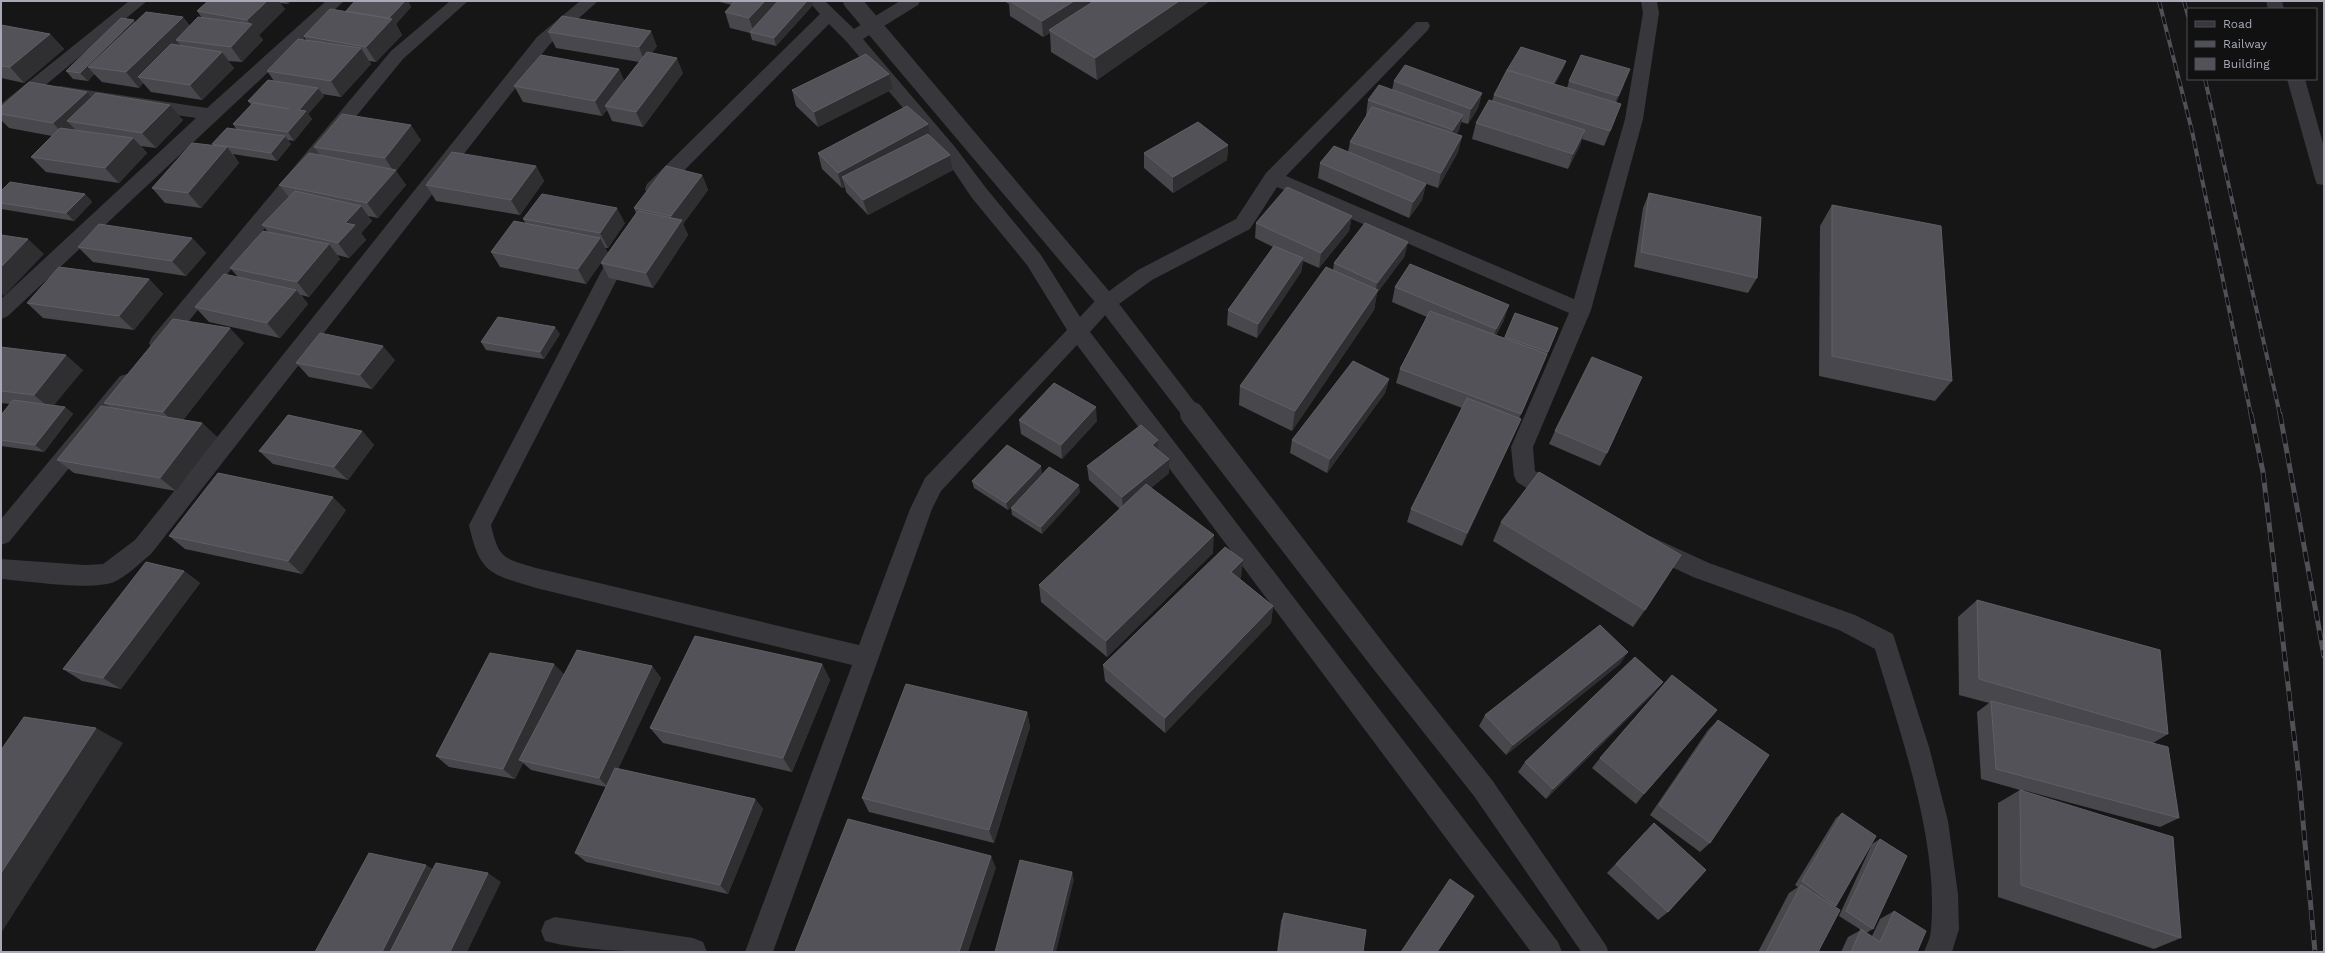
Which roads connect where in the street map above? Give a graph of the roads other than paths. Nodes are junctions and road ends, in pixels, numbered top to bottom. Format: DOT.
graph roads {
  1 [pos="139,1"];
  2 [pos="336,1"];
  3 [pos="460,1"];
  4 [pos="590,1"];
  5 [pos="852,1"];
  6 [pos="912,1"];
  7 [pos="1649,1"];
  8 [pos="822,8"];
  9 [pos="1422,26"];
  10 [pos="852,38"];
  11 [pos="2296,80"];
  12 [pos="32,88"];
  13 [pos="1,113"];
  14 [pos="211,114"];
  15 [pos="1273,178"];
  16 [pos="2324,179"];
  17 [pos="647,203"];
  18 [pos="632,231"];
  19 [pos="1581,310"];
  20 [pos="1,311"];
  21 [pos="1078,332"];
  22 [pos="1575,507"];
  23 [pos="1,535"];
  24 [pos="1633,538"];
  25 [pos="1,568"];
  26 [pos="867,658"];
  27 [pos="555,931"];
  28 [pos="693,952"];
  29 [pos="759,952"];
  30 [pos="1548,952"];
  31 [pos="1596,952"];
  32 [pos="1938,952"];
  1 -- 12 [label="street"];
  2 -- 14 [label="street"];
  3 -- 23 [label="street"];
  4 -- 25 [label="street"];
  5 -- 31 [label="street, bridge"];
  6 -- 10 [label="street"];
  7 -- 19 [label="street"];
  8 -- 10 [label="street"];
  8 -- 17 [label="street"];
  9 -- 15 [label="street"];
  10 -- 21 [label="street"];
  11 -- 16 [label="street"];
  12 -- 13 [label="street"];
  12 -- 14 [label="street"];
  14 -- 20 [label="street"];
  15 -- 19 [label="street"];
  15 -- 21 [label="street"];
  18 -- 26 [label="street"];
  19 -- 22 [label="street"];
  21 -- 26 [label="street"];
  21 -- 30 [label="street"];
  24 -- 32 [label="street"];
  26 -- 29 [label="street"];
  27 -- 28 [label="street"];
}
